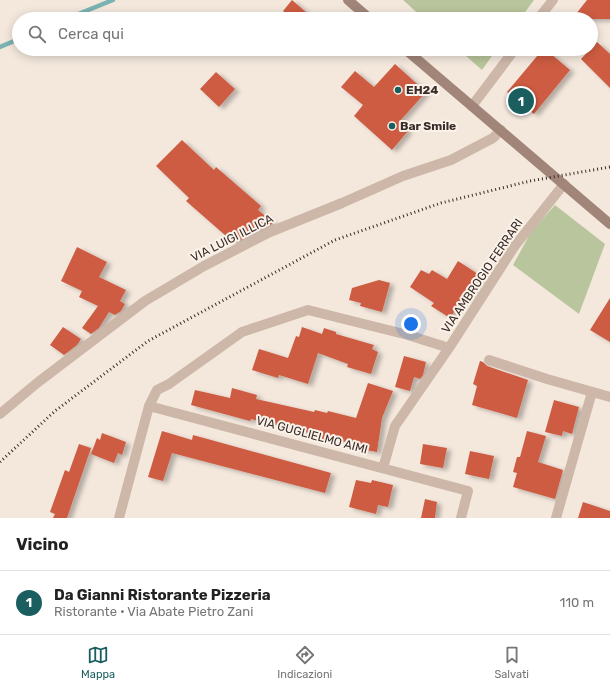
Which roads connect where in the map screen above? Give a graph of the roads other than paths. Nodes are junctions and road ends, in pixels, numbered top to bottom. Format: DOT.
graph roads {
  1 [pos="348,0"];
  2 [pos="553,0"];
  3 [pos="362,12"];
  4 [pos="544,12"];
  5 [pos="413,56"];
  6 [pos="510,56"];
  7 [pos="472,106"];
  8 [pos="501,130"];
  9 [pos="564,184"];
  10 [pos="610,224"];
  11 [pos="449,348"];
  12 [pos="489,360"];
  13 [pos="592,392"];
  14 [pos="610,397"];
  15 [pos="149,406"];
  16 [pos="0,414"];
  17 [pos="382,468"];
  18 [pos="119,518"];
  19 [pos="461,518"];
  20 [pos="556,518"];
  1 -- 3 [label="main road"];
  2 -- 4 [label="street"];
  5 -- 7 [label="main road"];
  6 -- 7 [label="street"];
  7 -- 8 [label="main road"];
  8 -- 9 [label="main road"];
  8 -- 16 [label="street, VIA LUIGI ILLICA"];
  9 -- 10 [label="main road"];
  9 -- 11 [label="street, VIA AMBROGIO FERRARI"];
  11 -- 15 [label="street, VIA AMBROGIO FERRARI"];
  11 -- 17 [label="street"];
  12 -- 13 [label="street"];
  13 -- 14 [label="street"];
  13 -- 20 [label="street"];
  15 -- 17 [label="street, VIA GUGLIELMO AIMI"];
  15 -- 18 [label="street, VIA AMBROGIO FERRARI"];
  17 -- 19 [label="street, VIA GUGLIELMO AIMI"];
}
